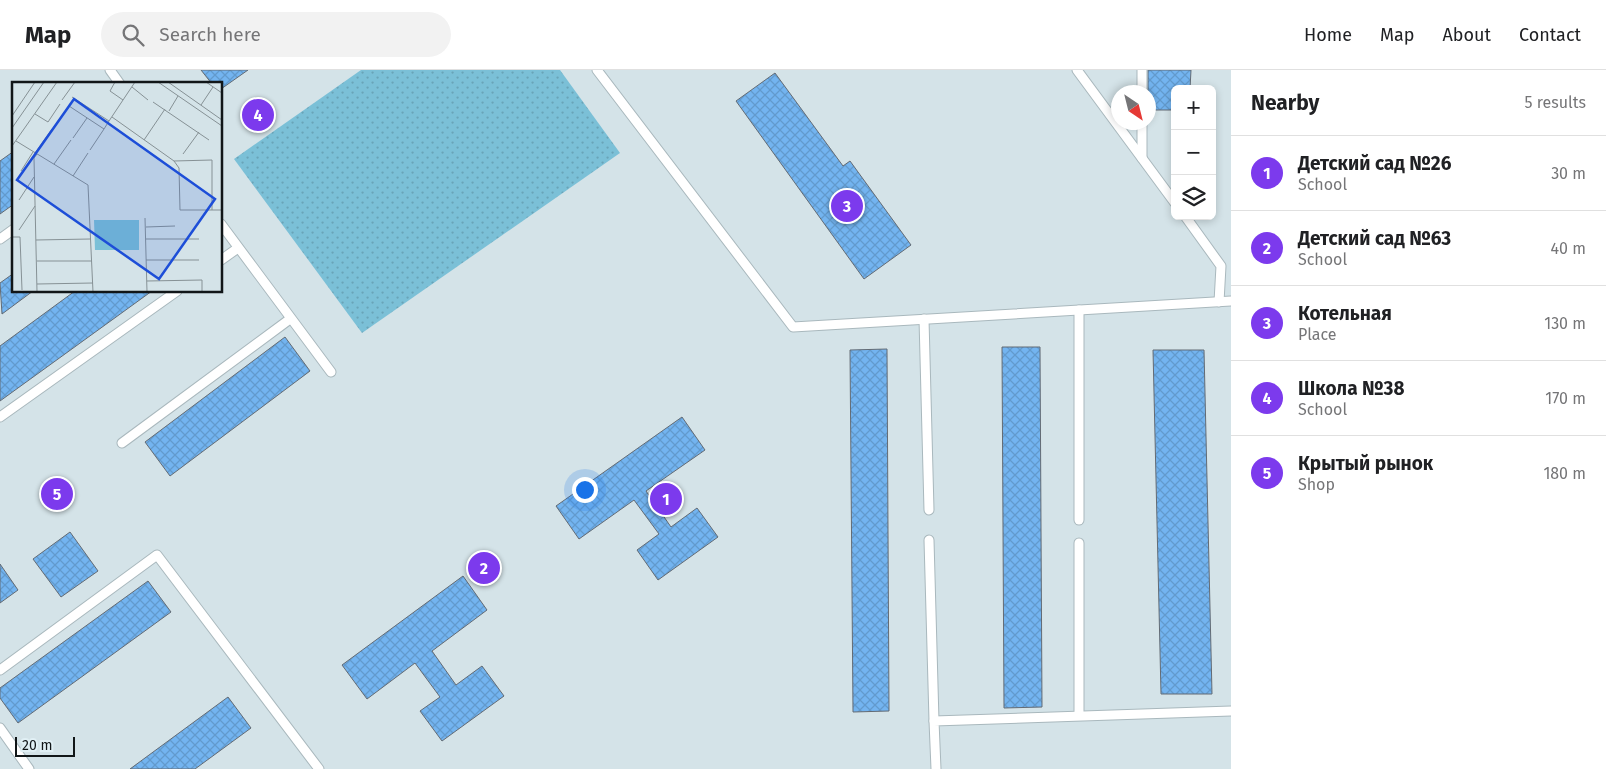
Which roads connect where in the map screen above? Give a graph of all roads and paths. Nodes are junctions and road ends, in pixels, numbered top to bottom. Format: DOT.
graph roads {
  1 [pos="110,70"];
  2 [pos="597,70"];
  3 [pos="1077,70"];
  4 [pos="1142,70"];
  5 [pos="119,82"];
  6 [pos="1142,85"];
  7 [pos="1142,130"];
  8 [pos="1142,158"];
  9 [pos="1171,198"];
  10 [pos="1187,220"];
  11 [pos="222,225"];
  12 [pos="12,230"];
  13 [pos="0,238"];
  14 [pos="238,248"];
  15 [pos="222,259"];
  16 [pos="176,292"];
  17 [pos="1231,301"];
  18 [pos="1219,302"];
  19 [pos="1079,310"];
  20 [pos="290,319"];
  21 [pos="924,319"];
  22 [pos="331,372"];
  23 [pos="0,417"];
  24 [pos="122,443"];
  25 [pos="929,510"];
  26 [pos="1078,520"];
  27 [pos="929,540"];
  28 [pos="1079,543"];
  29 [pos="0,670"];
  30 [pos="1231,711"];
  31 [pos="1079,716"];
  32 [pos="934,721"];
  33 [pos="0,728"];
  34 [pos="30,769"];
  35 [pos="319,769"];
  36 [pos="936,769"];
  1 -- 5 [label="lane"];
  2 -- 21 [label="lane"];
  3 -- 8 [label="lane"];
  4 -- 6 [label="lane"];
  7 -- 8 [label="lane"];
  8 -- 9 [label="lane"];
  10 -- 18 [label="lane"];
  11 -- 14 [label="lane"];
  12 -- 13 [label="lane"];
  14 -- 15 [label="lane"];
  14 -- 20 [label="lane"];
  16 -- 23 [label="lane"];
  17 -- 18 [label="lane"];
  18 -- 19 [label="lane"];
  19 -- 21 [label="lane"];
  19 -- 26 [label="lane"];
  20 -- 22 [label="lane"];
  20 -- 24 [label="lane"];
  21 -- 25 [label="lane"];
  27 -- 32 [label="lane"];
  28 -- 31 [label="lane"];
  29 -- 35 [label="lane"];
  30 -- 31 [label="lane"];
  31 -- 32 [label="lane"];
  32 -- 36 [label="lane"];
  33 -- 34 [label="lane"];
}
